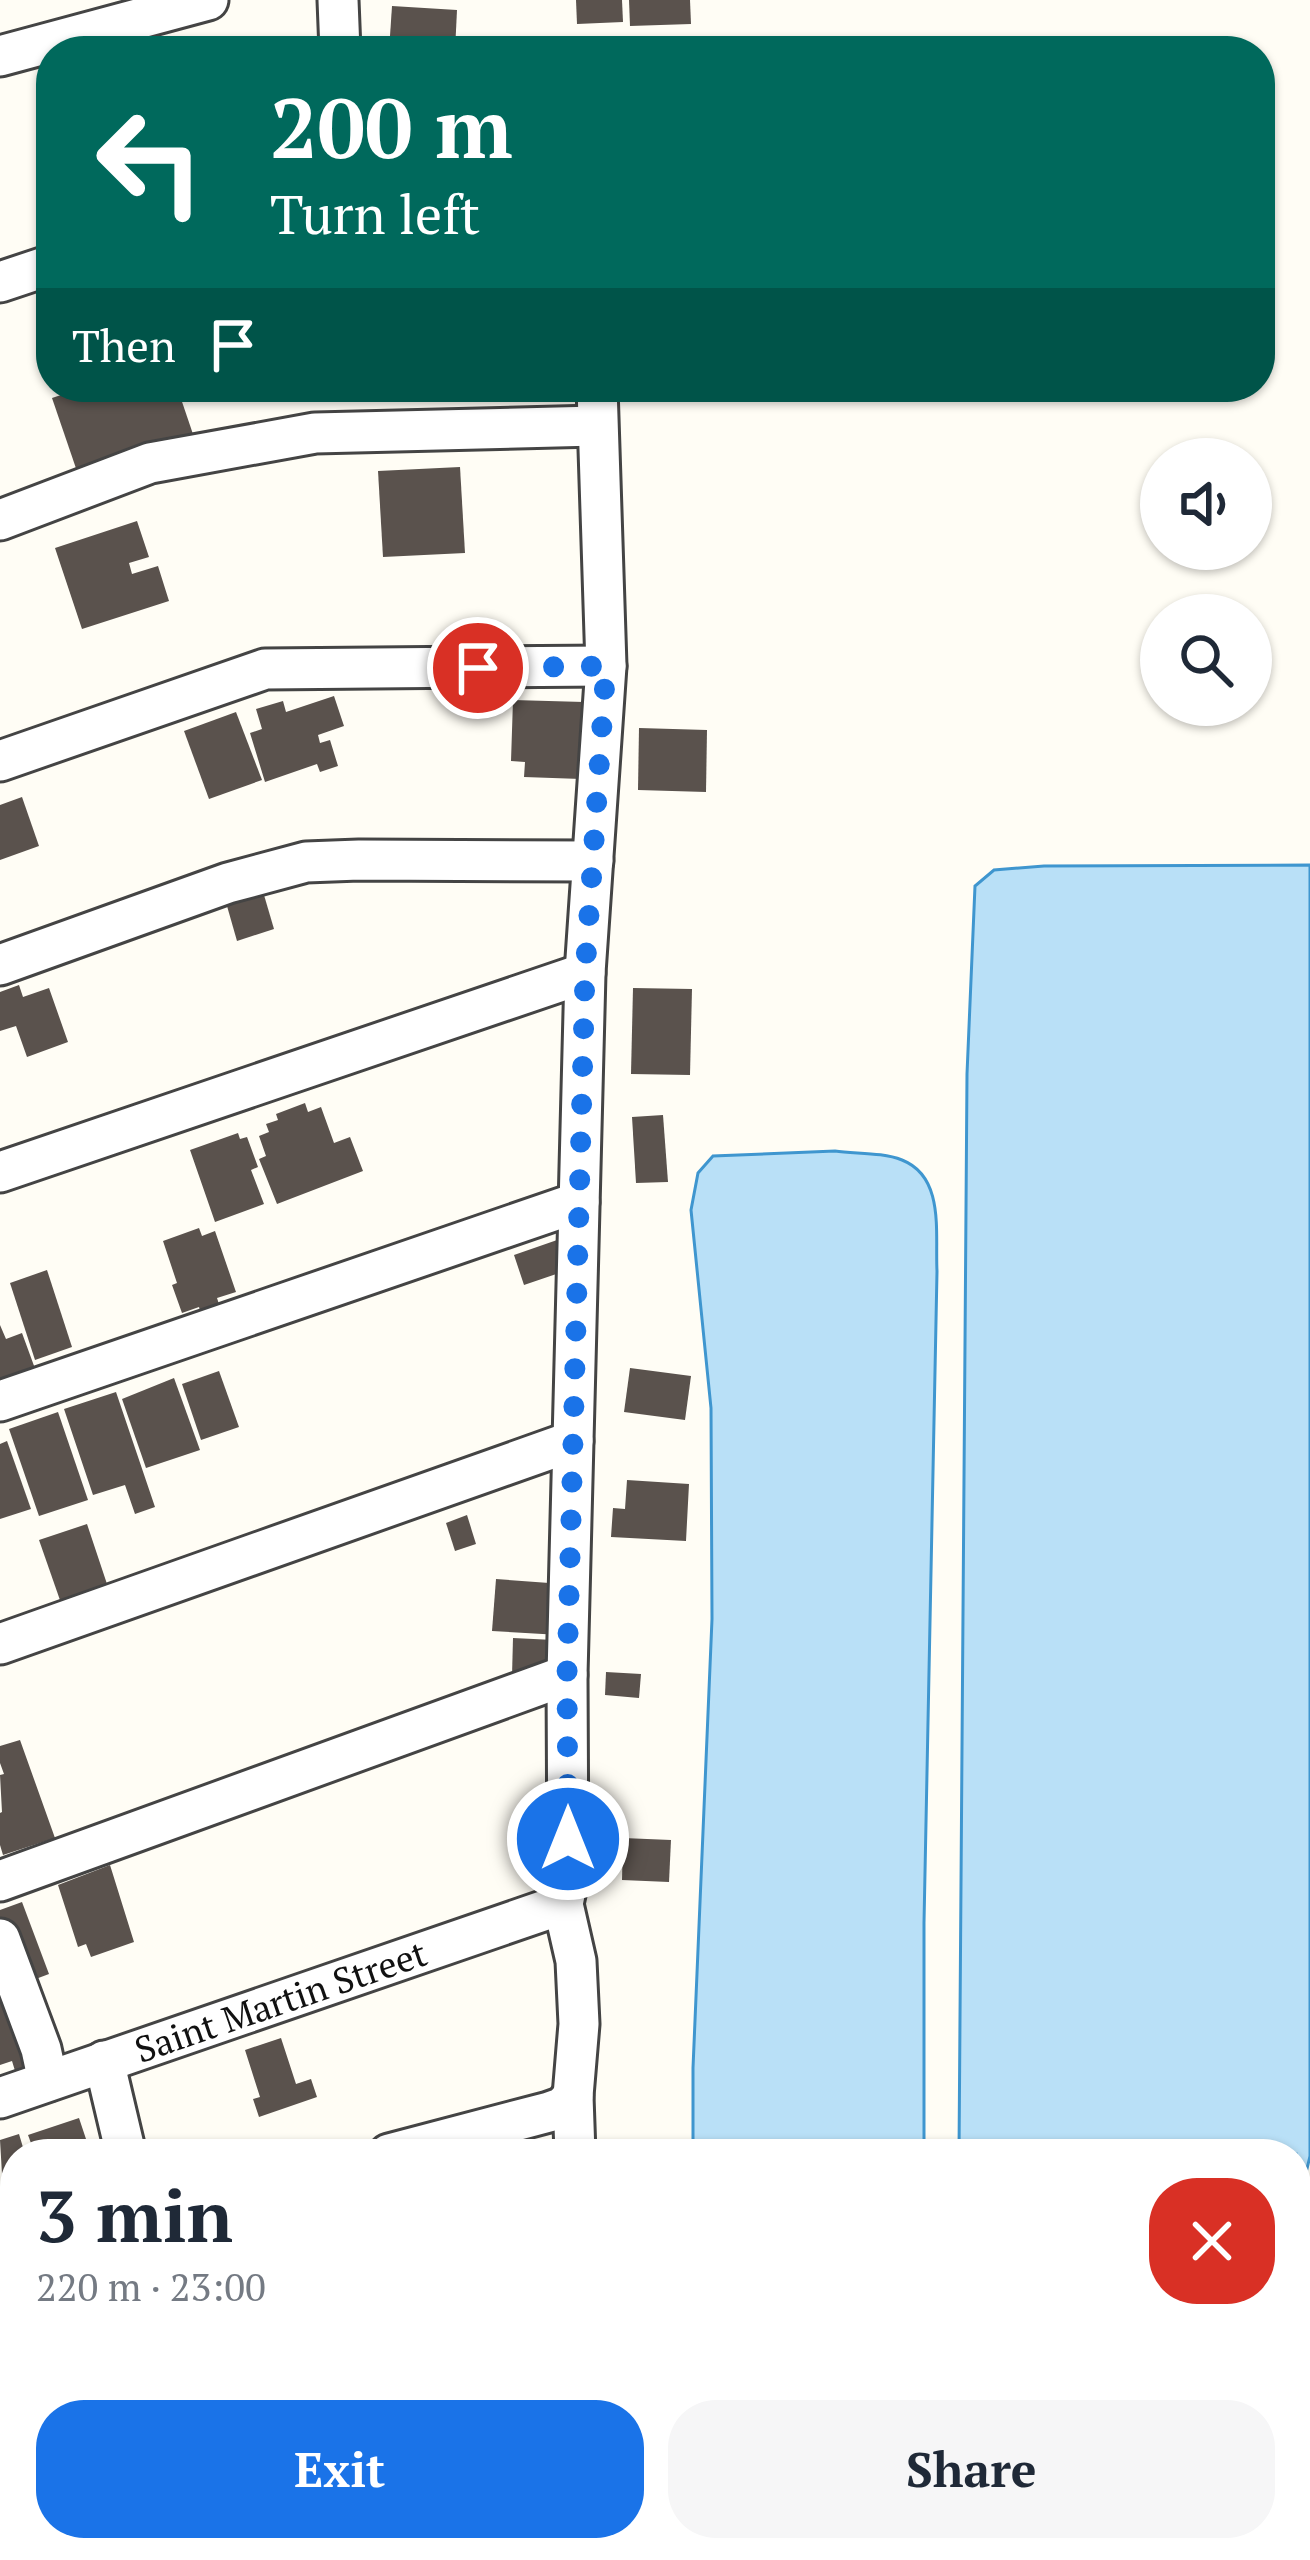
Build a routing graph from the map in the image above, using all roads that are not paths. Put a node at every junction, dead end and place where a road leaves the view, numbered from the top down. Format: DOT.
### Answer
graph roads {
  1 [pos="208,0"];
  2 [pos="338,0"];
  3 [pos="74,36"];
  4 [pos="339,36"];
  5 [pos="36,46"];
  6 [pos="0,56"];
  7 [pos="36,270"];
  8 [pos="0,281"];
  9 [pos="597,406"];
  10 [pos="0,520"];
  11 [pos="606,666"];
  12 [pos="0,761"];
  13 [pos="592,861"];
  14 [pos="0,965"];
  15 [pos="585,973"];
  16 [pos="0,1172"];
  17 [pos="579,1202"];
  18 [pos="0,1401"];
  19 [pos="573,1441"];
  20 [pos="0,1644"];
  21 [pos="567,1675"];
  22 [pos="0,1881"];
  23 [pos="563,1904"];
  24 [pos="0,1939"];
  25 [pos="104,2061"];
  26 [pos="48,2081"];
  27 [pos="573,2096"];
  28 [pos="0,2098"];
  29 [pos="122,2139"];
  30 [pos="446,2139"];
  31 [pos="574,2139"];
  1 -- 3 [label="street"];
  2 -- 4 [label="street"];
  5 -- 6 [label="street"];
  7 -- 8 [label="street"];
  9 -- 10 [label="street"];
  9 -- 11 [label="street"];
  11 -- 12 [label="street"];
  11 -- 13 [label="street"];
  13 -- 14 [label="street"];
  13 -- 15 [label="street"];
  15 -- 16 [label="street"];
  15 -- 17 [label="street"];
  17 -- 18 [label="street"];
  17 -- 19 [label="street"];
  19 -- 20 [label="street"];
  19 -- 21 [label="street"];
  21 -- 22 [label="street"];
  21 -- 23 [label="street"];
  23 -- 25 [label="street, Saint Martin Street"];
  23 -- 27 [label="street"];
  24 -- 26 [label="street"];
  25 -- 26 [label="street, Saint Martin Street"];
  25 -- 29 [label="street"];
  26 -- 28 [label="street, Saint Martin Street"];
  27 -- 30 [label="street"];
  27 -- 31 [label="street"];
}
